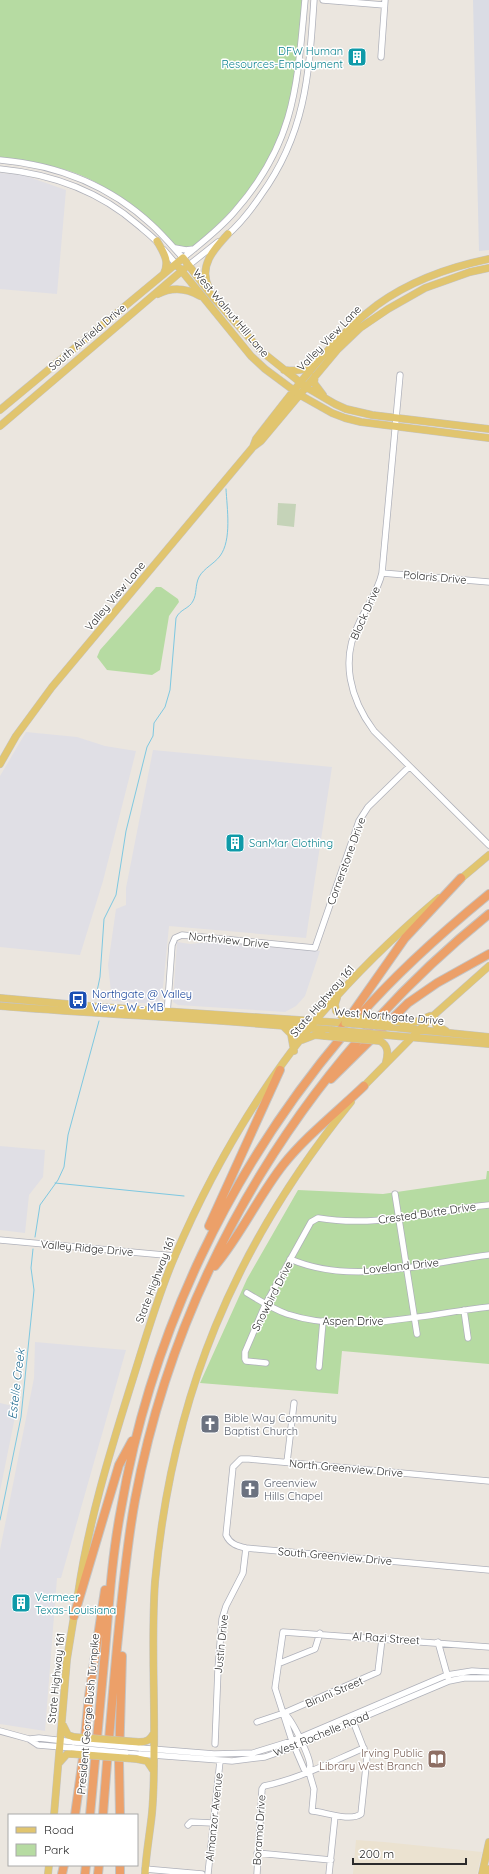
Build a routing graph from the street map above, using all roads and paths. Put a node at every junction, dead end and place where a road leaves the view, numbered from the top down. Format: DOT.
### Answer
graph roads {
  1 [pos="305,0"];
  2 [pos="314,0"];
  3 [pos="323,0"];
  4 [pos="384,3"];
  5 [pos="381,56"];
  6 [pos="0,160"];
  7 [pos="0,169"];
  8 [pos="60,171"];
  9 [pos="57,179"];
  10 [pos="244,201"];
  11 [pos="253,207"];
  12 [pos="228,234"];
  13 [pos="157,241"];
  14 [pos="172,246"];
  15 [pos="194,249"];
  16 [pos="183,258"];
  17 [pos="489,259"];
  18 [pos="176,264"];
  19 [pos="189,265"];
  20 [pos="489,268"];
  21 [pos="181,271"];
  22 [pos="164,273"];
  23 [pos="202,297"];
  24 [pos="213,297"];
  25 [pos="151,298"];
  26 [pos="327,353"];
  27 [pos="283,370"];
  28 [pos="400,375"];
  29 [pos="315,376"];
  30 [pos="303,385"];
  31 [pos="297,392"];
  32 [pos="312,402"];
  33 [pos="331,402"];
  34 [pos="291,405"];
  35 [pos="0,410"];
  36 [pos="396,418"];
  37 [pos="0,426"];
  38 [pos="395,426"];
  39 [pos="489,429"];
  40 [pos="489,438"];
  41 [pos="253,447"];
  42 [pos="382,573"];
  43 [pos="489,582"];
  44 [pos="0,764"];
  45 [pos="409,767"];
  46 [pos="489,845"];
  47 [pos="489,855"];
  48 [pos="461,878"];
  49 [pos="489,894"];
  50 [pos="489,914"];
  51 [pos="316,948"];
  52 [pos="489,954"];
  53 [pos="489,966"];
  54 [pos="338,996"];
  55 [pos="0,998"];
  56 [pos="0,1006"];
  57 [pos="49,1006"];
  58 [pos="167,1014"];
  59 [pos="434,1015"];
  60 [pos="340,1019"];
  61 [pos="317,1020"];
  62 [pos="282,1026"];
  63 [pos="310,1028"];
  64 [pos="419,1030"];
  65 [pos="451,1032"];
  66 [pos="411,1037"];
  67 [pos="489,1037"];
  68 [pos="302,1040"];
  69 [pos="489,1044"];
  70 [pos="294,1051"];
  71 [pos="386,1062"];
  72 [pos="317,1067"];
  73 [pos="280,1070"];
  74 [pos="364,1086"];
  75 [pos="311,1099"];
  76 [pos="396,1194"];
  77 [pos="489,1205"];
  78 [pos="318,1218"];
  79 [pos="399,1219"];
  80 [pos="0,1240"];
  81 [pos="489,1255"];
  82 [pos="175,1256"];
  83 [pos="290,1259"];
  84 [pos="407,1267"];
  85 [pos="207,1276"];
  86 [pos="190,1279"];
  87 [pos="247,1293"];
  88 [pos="266,1305"];
  89 [pos="489,1307"];
  90 [pos="464,1310"];
  91 [pos="414,1318"];
  92 [pos="323,1321"];
  93 [pos="417,1334"];
  94 [pos="468,1338"];
  95 [pos="266,1363"];
  96 [pos="319,1367"];
  97 [pos="294,1403"];
  98 [pos="138,1430"];
  99 [pos="288,1462"];
  100 [pos="489,1481"];
  101 [pos="230,1494"];
  102 [pos="115,1542"];
  103 [pos="246,1548"];
  104 [pos="489,1570"];
  105 [pos="121,1610"];
  106 [pos="74,1616"];
  107 [pos="320,1633"];
  108 [pos="382,1639"];
  109 [pos="438,1642"];
  110 [pos="489,1647"];
  111 [pos="280,1663"];
  112 [pos="489,1672"];
  113 [pos="448,1678"];
  114 [pos="489,1678"];
  115 [pos="284,1713"];
  116 [pos="353,1721"];
  117 [pos="257,1722"];
  118 [pos="63,1725"];
  119 [pos="0,1731"];
  120 [pos="154,1732"];
  121 [pos="300,1740"];
  122 [pos="293,1743"];
  123 [pos="61,1744"];
  124 [pos="215,1744"];
  125 [pos="74,1745"];
  126 [pos="364,1748"];
  127 [pos="138,1751"];
  128 [pos="154,1752"];
  129 [pos="220,1761"];
  130 [pos="59,1763"];
  131 [pos="154,1770"];
  132 [pos="309,1772"];
  133 [pos="54,1814"];
  134 [pos="75,1814"];
  135 [pos="90,1814"];
  136 [pos="103,1814"];
  137 [pos="120,1814"];
  138 [pos="335,1816"];
  139 [pos="213,1823"];
  140 [pos="188,1826"];
  141 [pos="489,1842"];
  142 [pos="257,1853"];
  143 [pos="331,1860"];
  144 [pos="489,1869"];
  145 [pos="145,1872"];
  146 [pos="202,1874"];
  147 [pos="208,1874"];
  148 [pos="257,1874"];
  149 [pos="329,1874"];
  150 [pos="482,1874"];
  151 [pos="488,1874"];
  1 -- 10 [label="street"];
  2 -- 11 [label="street"];
  3 -- 4 [label="street"];
  4 -- 5 [label="street"];
  6 -- 8 [label="street, West Walnut Hill Lane"];
  7 -- 9 [label="street, West Walnut Hill Lane"];
  8 -- 9 [label="street"];
  8 -- 14 [label="street, West Walnut Hill Lane"];
  9 -- 13 [label="street, West Walnut Hill Lane"];
  10 -- 11 [label="street"];
  10 -- 15 [label="street"];
  11 -- 12 [label="street"];
  12 -- 19 [label="street"];
  12 -- 24 [label="main road"];
  13 -- 18 [label="street, West Walnut Hill Lane"];
  13 -- 22 [label="main road"];
  14 -- 15 [label="street"];
  14 -- 16 [label="street, West Walnut Hill Lane"];
  15 -- 16 [label="street"];
  16 -- 18 [label="main road, South Airfield Drive"];
  16 -- 19 [label="main road, West Walnut Hill Lane"];
  17 -- 26 [label="main road, Valley View Lane"];
  18 -- 21 [label="main road, West Walnut Hill Lane"];
  18 -- 22 [label="main road, South Airfield Drive"];
  19 -- 21 [label="main road, South Airfield Drive"];
  19 -- 24 [label="main road, West Walnut Hill Lane"];
  20 -- 29 [label="main road, Valley View Lane"];
  21 -- 23 [label="main road, West Walnut Hill Lane"];
  21 -- 25 [label="main road, South Airfield Drive"];
  22 -- 35 [label="main road, South Airfield Drive"];
  23 -- 25 [label="main road"];
  23 -- 31 [label="main road, West Walnut Hill Lane"];
  24 -- 27 [label="main road, West Walnut Hill Lane"];
  25 -- 37 [label="main road, South Airfield Drive"];
  26 -- 27 [label="main road"];
  26 -- 30 [label="main road, Valley View Lane"];
  27 -- 30 [label="main road, West Walnut Hill Lane"];
  28 -- 36 [label="street, Block Drive"];
  29 -- 30 [label="main road, Valley View Lane"];
  29 -- 33 [label="main road"];
  30 -- 31 [label="main road, Valley View Lane"];
  30 -- 33 [label="main road, West Walnut Hill Lane"];
  31 -- 32 [label="main road, West Walnut Hill Lane"];
  31 -- 34 [label="main road, Valley View Lane"];
  31 -- 41 [label="main road, Valley View Lane"];
  32 -- 34 [label="main road"];
  32 -- 38 [label="main road, West Walnut Hill Lane"];
  33 -- 36 [label="main road, West Walnut Hill Lane"];
  34 -- 41 [label="main road, Valley View Lane"];
  36 -- 38 [label="street, Block Drive"];
  36 -- 39 [label="main road, West Walnut Hill Lane"];
  38 -- 40 [label="main road, West Walnut Hill Lane"];
  38 -- 42 [label="street, Block Drive"];
  41 -- 44 [label="main road, Valley View Lane"];
  42 -- 43 [label="street, Polaris Drive"];
  42 -- 45 [label="street, Block Drive"];
  45 -- 46 [label="street, Block Drive"];
  45 -- 51 [label="street, Cornerstone Drive"];
  47 -- 48 [label="main road, State Highway 161"];
  48 -- 54 [label="main road, State Highway 161"];
  48 -- 72 [label="highway"];
  49 -- 72 [label="highway, President George Bush Turnpike"];
  50 -- 75 [label="highway, President George Bush Turnpike"];
  51 -- 58 [label="street, Northview Drive"];
  52 -- 75 [label="highway"];
  53 -- 59 [label="main road"];
  54 -- 60 [label="main road"];
  54 -- 61 [label="main road, State Highway 161"];
  55 -- 57 [label="main road, West Northgate Drive"];
  56 -- 57 [label="main road, West Northgate Drive"];
  57 -- 58 [label="main road, West Northgate Drive"];
  58 -- 61 [label="main road, West Northgate Drive"];
  58 -- 62 [label="main road, West Northgate Drive"];
  59 -- 60 [label="main road, bridge"];
  59 -- 64 [label="main road"];
  59 -- 65 [label="main road"];
  60 -- 61 [label="main road, West Northgate Drive"];
  60 -- 64 [label="main road, West Northgate Drive, bridge"];
  61 -- 63 [label="main road, State Highway 161"];
  62 -- 63 [label="main road, West Northgate Drive"];
  62 -- 70 [label="main road"];
  63 -- 66 [label="main road, West Northgate Drive, bridge"];
  63 -- 68 [label="main road, State Highway 161"];
  64 -- 65 [label="main road, West Northgate Drive"];
  64 -- 66 [label="main road"];
  65 -- 67 [label="main road, West Northgate Drive"];
  66 -- 69 [label="main road, West Northgate Drive"];
  66 -- 71 [label="main road"];
  68 -- 70 [label="main road, State Highway 161"];
  68 -- 71 [label="main road, bridge"];
  70 -- 73 [label="main road, State Highway 161"];
  71 -- 74 [label="main road"];
  72 -- 86 [label="highway, President George Bush Turnpike"];
  73 -- 82 [label="main road, State Highway 161"];
  73 -- 86 [label="highway"];
  74 -- 85 [label="highway"];
  74 -- 120 [label="main road"];
  75 -- 85 [label="highway, President George Bush Turnpike"];
  76 -- 79 [label="street"];
  77 -- 79 [label="street, Crested Butte Drive"];
  78 -- 79 [label="street, Crested Butte Drive"];
  78 -- 83 [label="street, Snowbird Drive"];
  79 -- 84 [label="street"];
  80 -- 82 [label="street, Valley Ridge Drive"];
  81 -- 84 [label="street, Loveland Drive"];
  82 -- 106 [label="main road, State Highway 161"];
  83 -- 84 [label="street, Loveland Drive"];
  83 -- 88 [label="street, Snowbird Drive"];
  84 -- 91 [label="street"];
  85 -- 105 [label="highway, President George Bush Turnpike"];
  86 -- 98 [label="highway, President George Bush Turnpike"];
  87 -- 88 [label="street, Aspen Drive"];
  88 -- 92 [label="street, Aspen Drive"];
  88 -- 95 [label="street, Snowbird Drive"];
  89 -- 90 [label="street, Aspen Drive"];
  90 -- 91 [label="street, Aspen Drive"];
  90 -- 94 [label="street"];
  91 -- 92 [label="street, Aspen Drive"];
  91 -- 93 [label="street"];
  92 -- 96 [label="street"];
  97 -- 99 [label="street"];
  98 -- 102 [label="highway, President George Bush Turnpike"];
  98 -- 106 [label="highway"];
  99 -- 100 [label="street, North Greenview Drive"];
  99 -- 101 [label="street, North Greenview Drive"];
  101 -- 103 [label="street, South Greenview Drive"];
  102 -- 134 [label="highway"];
  102 -- 135 [label="highway, President George Bush Turnpike"];
  103 -- 104 [label="street, South Greenview Drive"];
  103 -- 124 [label="street, Justin Drive"];
  105 -- 136 [label="highway, President George Bush Turnpike"];
  105 -- 137 [label="highway"];
  106 -- 118 [label="main road, State Highway 161"];
  107 -- 108 [label="street, Al Razi Street"];
  107 -- 111 [label="street"];
  107 -- 111 [label="street, Al Razi Street"];
  108 -- 109 [label="street, Al Razi Street"];
  108 -- 115 [label="street, Biruni Street"];
  109 -- 110 [label="street, Al Razi Street"];
  109 -- 113 [label="street"];
  111 -- 115 [label="street"];
  112 -- 113 [label="street, West Rochelle Road"];
  113 -- 114 [label="street, West Rochelle Road"];
  113 -- 116 [label="street, West Rochelle Road"];
  113 -- 121 [label="street, West Rochelle Road"];
  115 -- 117 [label="street, Biruni Street"];
  115 -- 121 [label="street"];
  115 -- 122 [label="street"];
  116 -- 121 [label="street, West Rochelle Road"];
  116 -- 126 [label="street"];
  118 -- 123 [label="main road, State Highway 161"];
  118 -- 125 [label="main road"];
  119 -- 123 [label="street"];
  120 -- 127 [label="main road"];
  120 -- 128 [label="main road"];
  121 -- 122 [label="street, West Rochelle Road"];
  121 -- 132 [label="street"];
  122 -- 128 [label="street, West Rochelle Road"];
  122 -- 129 [label="street, West Rochelle Road"];
  122 -- 132 [label="street"];
  123 -- 125 [label="street"];
  123 -- 130 [label="main road, State Highway 161"];
  125 -- 127 [label="main road, bridge"];
  125 -- 127 [label="main road, bridge"];
  125 -- 130 [label="main road"];
  126 -- 132 [label="street"];
  126 -- 138 [label="street"];
  127 -- 128 [label="street, West Rochelle Road"];
  127 -- 131 [label="main road"];
  128 -- 129 [label="street, West Rochelle Road"];
  128 -- 131 [label="main road"];
  129 -- 139 [label="street, Almanzor Avenue"];
  130 -- 133 [label="main road, State Highway 161"];
  131 -- 145 [label="main road"];
  132 -- 138 [label="street"];
  132 -- 142 [label="street, Borama Drive"];
  138 -- 143 [label="street"];
  139 -- 140 [label="street"];
  139 -- 147 [label="street, Almanzor Avenue"];
  141 -- 150 [label="main road"];
  142 -- 143 [label="street"];
  142 -- 148 [label="street, Borama Drive"];
  143 -- 149 [label="street"];
  144 -- 151 [label="main road"];
  145 -- 146 [label="street"];
}
